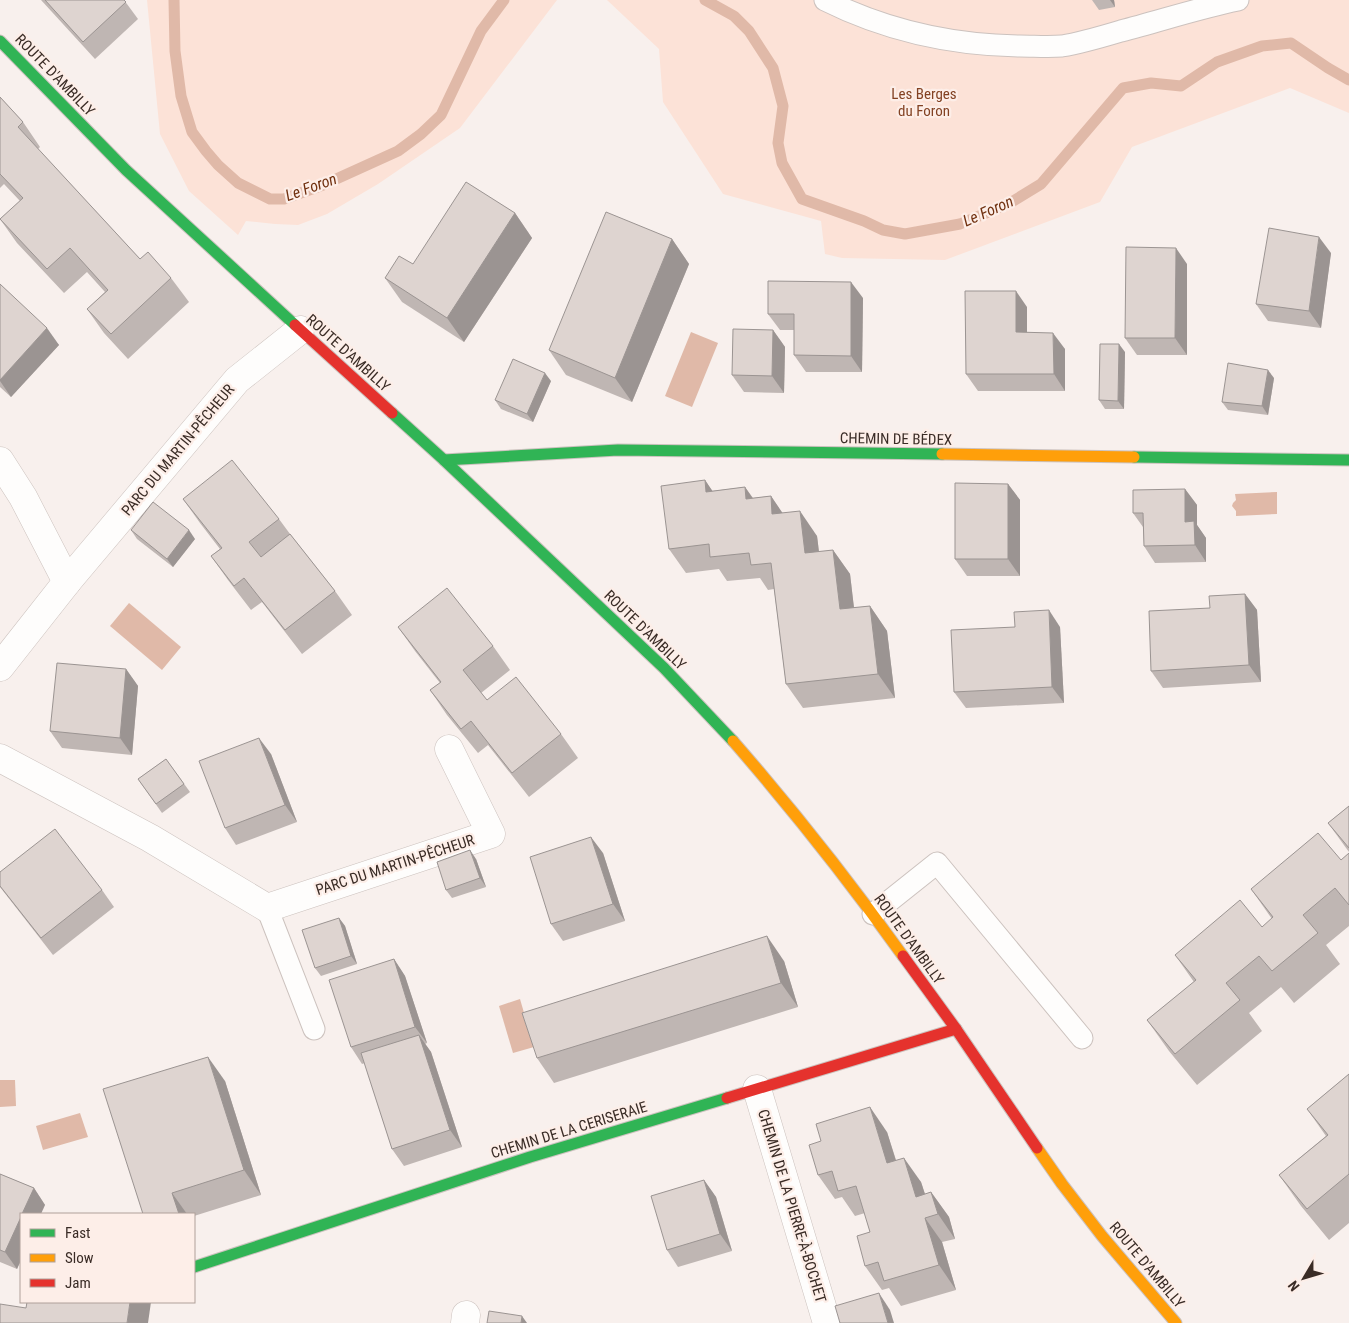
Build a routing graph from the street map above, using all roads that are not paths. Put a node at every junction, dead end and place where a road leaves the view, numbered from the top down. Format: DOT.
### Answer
graph roads {
  1 [pos="825,0"];
  2 [pos="1238,0"];
  3 [pos="0,41"];
  4 [pos="300,330"];
  5 [pos="444,460"];
  6 [pos="1349,460"];
  7 [pos="0,461"];
  8 [pos="67,582"];
  9 [pos="0,667"];
  10 [pos="449,750"];
  11 [pos="0,758"];
  12 [pos="267,908"];
  13 [pos="873,914"];
  14 [pos="956,1029"];
  15 [pos="314,1030"];
  16 [pos="1082,1038"];
  17 [pos="758,1089"];
  18 [pos="195,1266"];
  19 [pos="827,1323"];
  20 [pos="1176,1323"];
  1 -- 2 [label="lane"];
  3 -- 4 [label="street, ROUTE D'AMBILLY"];
  4 -- 5 [label="street, ROUTE D'AMBILLY"];
  4 -- 8 [label="street, PARC DU MARTIN-PÊCHEUR"];
  5 -- 6 [label="street, CHEMIN DE BÉDEX"];
  5 -- 13 [label="street, ROUTE D'AMBILLY"];
  7 -- 8 [label="street"];
  8 -- 9 [label="street, PARC DU MARTIN-PÊCHEUR"];
  10 -- 12 [label="street, PARC DU MARTIN-PÊCHEUR"];
  11 -- 12 [label="street"];
  12 -- 15 [label="lane"];
  13 -- 14 [label="street, ROUTE D'AMBILLY"];
  13 -- 16 [label="lane"];
  14 -- 17 [label="street, CHEMIN DE LA CERISERAIE"];
  14 -- 20 [label="street, ROUTE D'AMBILLY"];
  17 -- 18 [label="street, CHEMIN DE LA CERISERAIE"];
  17 -- 19 [label="street, CHEMIN DE LA PIERRE-À-BOCHET"];
}
